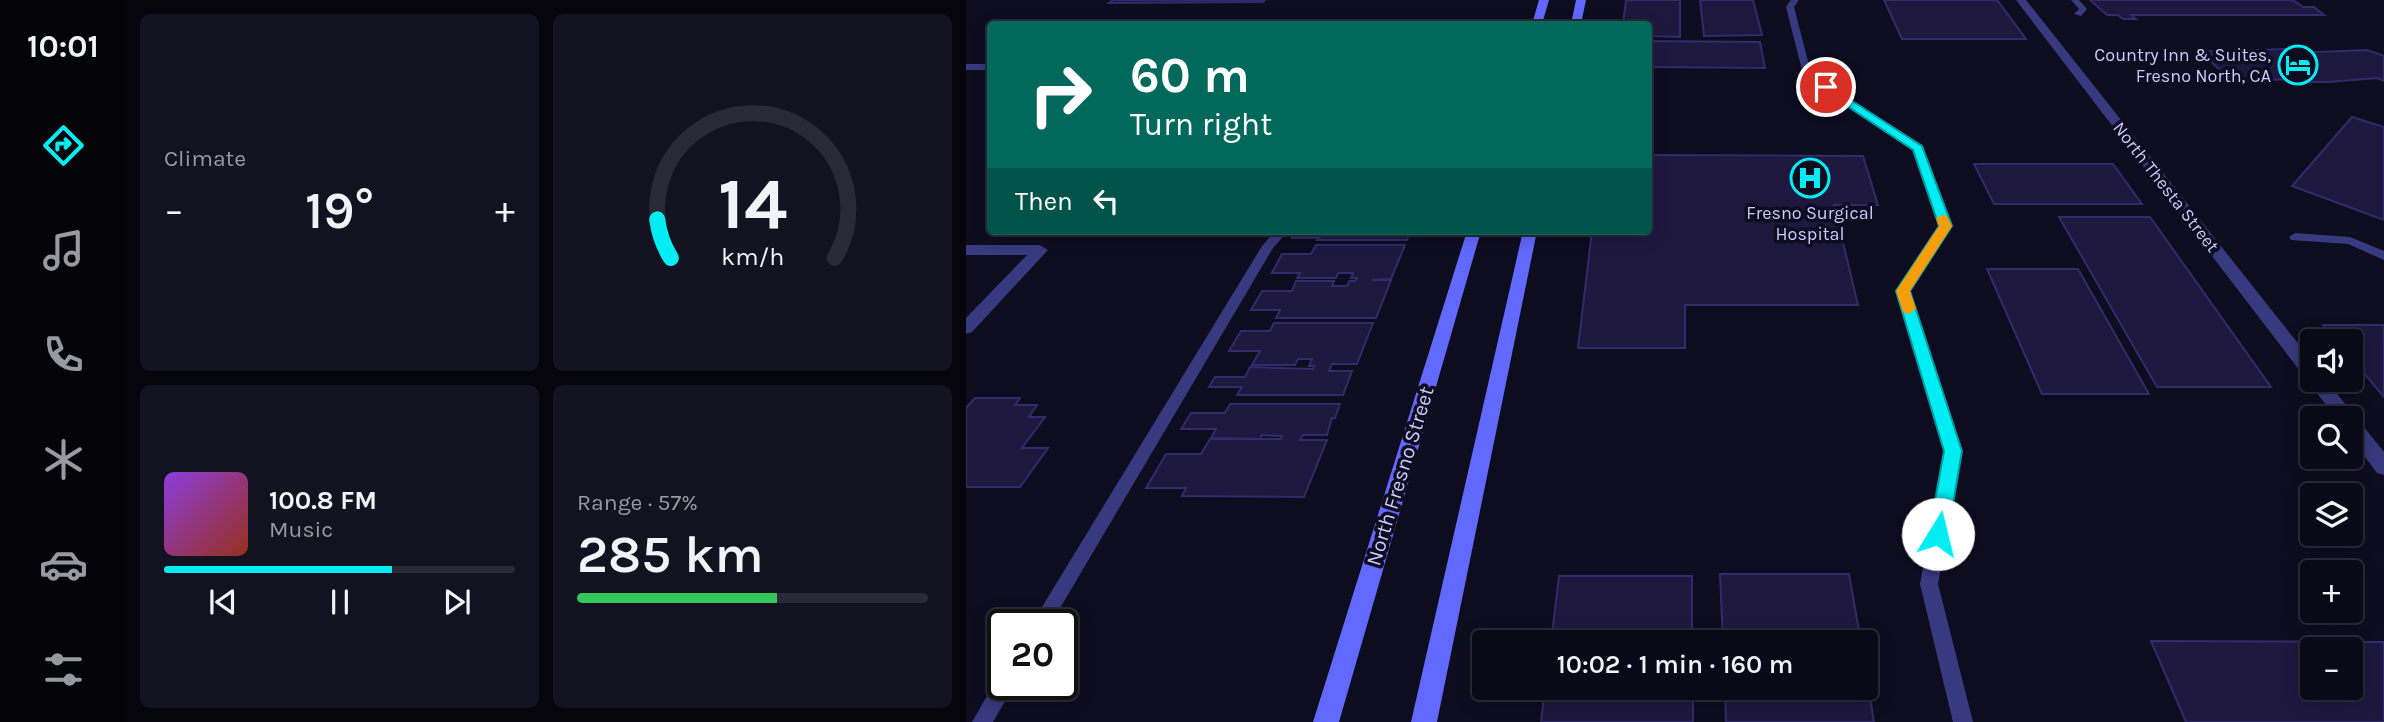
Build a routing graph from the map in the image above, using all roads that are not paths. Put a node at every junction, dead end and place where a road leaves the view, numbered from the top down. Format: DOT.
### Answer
graph roads {
  1 [pos="1544,0"];
  2 [pos="1581,0"];
  3 [pos="1795,0"];
  4 [pos="2021,0"];
  5 [pos="2075,0"];
  6 [pos="2078,14"];
  7 [pos="1538,21"];
  8 [pos="1577,21"];
  9 [pos="966,67"];
  10 [pos="987,67"];
  11 [pos="1278,235"];
  12 [pos="1473,235"];
  13 [pos="1529,235"];
  14 [pos="2295,237"];
  15 [pos="966,250"];
  16 [pos="2384,256"];
  17 [pos="966,328"];
  18 [pos="2300,359"];
  19 [pos="2325,392"];
  20 [pos="2337,406"];
  21 [pos="2363,440"];
  22 [pos="2384,467"];
  23 [pos="1050,609"];
  24 [pos="995,700"];
  25 [pos="982,722"];
  26 [pos="1326,722"];
  27 [pos="1424,722"];
  28 [pos="1963,722"];
  1 -- 7 [label="main road"];
  2 -- 8 [label="main road"];
  3 -- 28 [label="lane"];
  4 -- 18 [label="street, North Thesta Street"];
  5 -- 6 [label="lane"];
  9 -- 10 [label="street"];
  11 -- 23 [label="lane"];
  12 -- 26 [label="main road, North Fresno Street"];
  13 -- 27 [label="main road"];
  14 -- 16 [label="lane"];
  15 -- 17 [label="street"];
  19 -- 20 [label="street"];
  21 -- 22 [label="street"];
  24 -- 25 [label="lane"];
}
